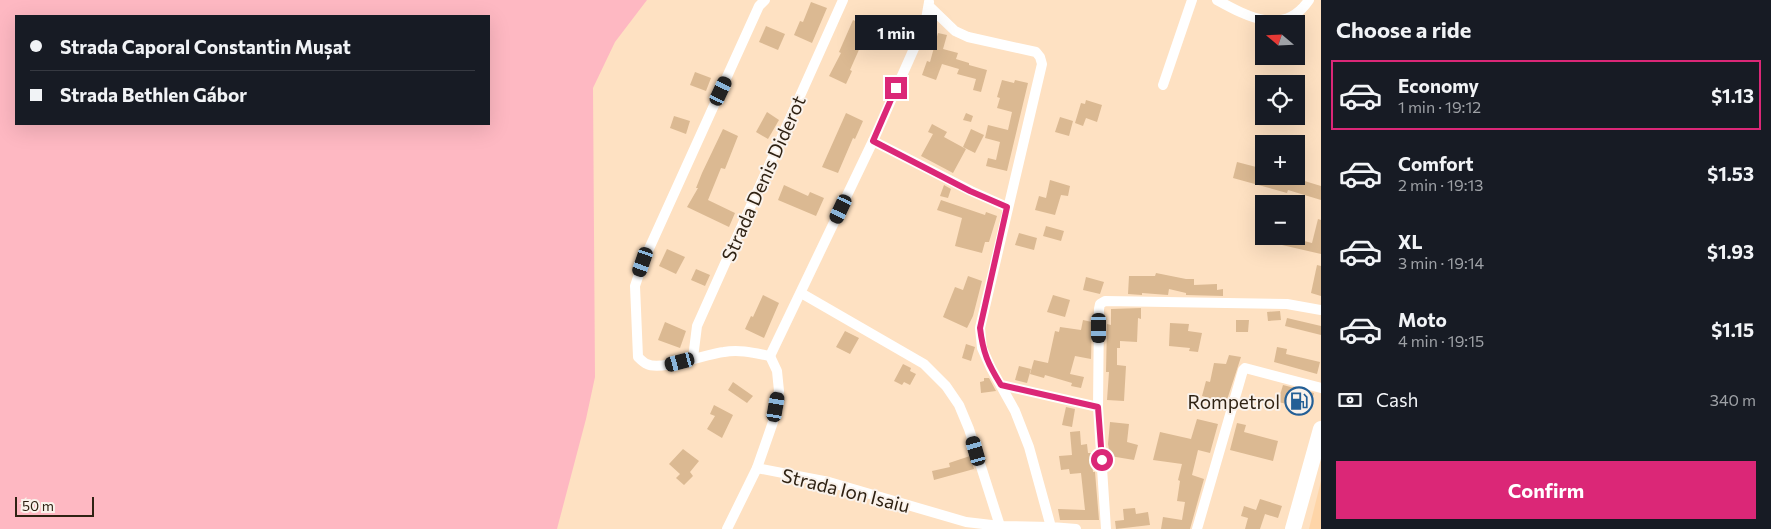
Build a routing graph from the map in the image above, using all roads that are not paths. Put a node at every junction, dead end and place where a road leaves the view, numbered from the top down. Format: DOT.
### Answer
graph roads {
  1 [pos="765,0"];
  2 [pos="842,0"];
  3 [pos="1192,0"];
  4 [pos="1217,0"];
  5 [pos="1309,0"];
  6 [pos="929,3"];
  7 [pos="1163,85"];
  8 [pos="873,141"];
  9 [pos="1007,207"];
  10 [pos="801,293"];
  11 [pos="1321,310"];
  12 [pos="770,356"];
  13 [pos="693,358"];
  14 [pos="1001,385"];
  15 [pos="1321,388"];
  16 [pos="1098,407"];
  17 [pos="1321,430"];
  18 [pos="758,468"];
  19 [pos="1000,526"];
  20 [pos="1051,527"];
  21 [pos="1036,528"];
  22 [pos="727,529"];
  23 [pos="1076,529"];
  24 [pos="1106,529"];
  25 [pos="1197,529"];
  26 [pos="1293,529"];
  1 -- 13 [label="street"];
  2 -- 13 [label="street, Strada Denis Diderot"];
  3 -- 7 [label="street"];
  4 -- 5 [label="street"];
  6 -- 8 [label="street"];
  6 -- 9 [label="street"];
  8 -- 9 [label="street"];
  8 -- 10 [label="street"];
  9 -- 14 [label="street"];
  10 -- 12 [label="street"];
  10 -- 19 [label="street"];
  11 -- 16 [label="street"];
  12 -- 13 [label="street"];
  12 -- 18 [label="street"];
  14 -- 16 [label="street"];
  14 -- 20 [label="street"];
  15 -- 25 [label="street"];
  16 -- 24 [label="street"];
  17 -- 26 [label="main road"];
  18 -- 19 [label="street, Strada Ion Isaiu"];
  18 -- 22 [label="street, Strada Ion Isaiu"];
  19 -- 21 [label="street, Strada Ion Isaiu"];
  20 -- 21 [label="street, Strada Ion Isaiu"];
  20 -- 23 [label="street, Strada Ion Isaiu"];
}
